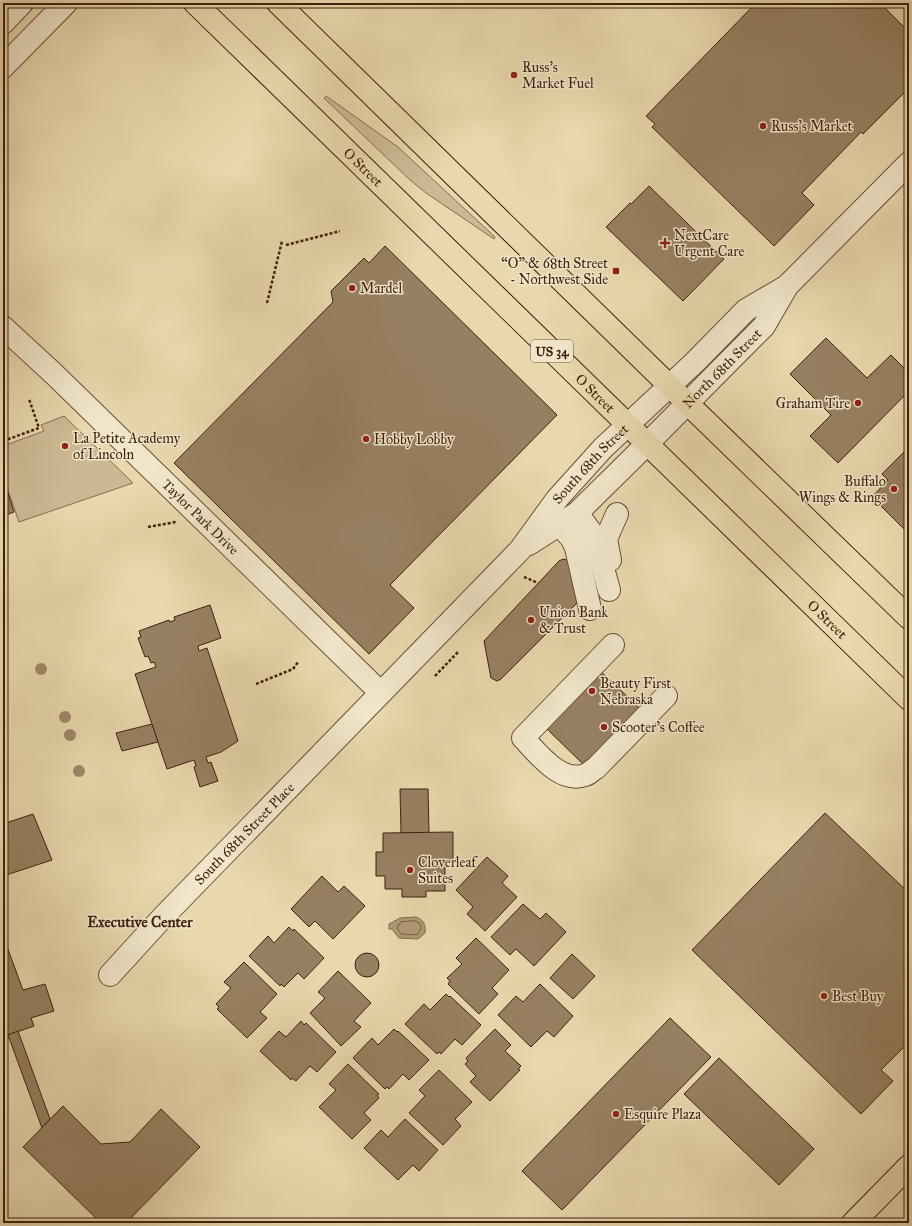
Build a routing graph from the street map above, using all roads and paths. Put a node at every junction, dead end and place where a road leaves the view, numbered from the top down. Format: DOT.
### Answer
graph roads {
  1 [pos="22,3"];
  2 [pos="66,3"];
  3 [pos="195,3"];
  4 [pos="278,3"];
  5 [pos="3,22"];
  6 [pos="3,67"];
  7 [pos="909,163"];
  8 [pos="340,231"];
  9 [pos="282,241"];
  10 [pos="286,246"];
  11 [pos="787,286"];
  12 [pos="267,303"];
  13 [pos="3,327"];
  14 [pos="668,385"];
  15 [pos="29,399"];
  16 [pos="687,403"];
  17 [pos="627,424"];
  18 [pos="3,441"];
  19 [pos="647,444"];
  20 [pos="617,514"];
  21 [pos="569,519"];
  22 [pos="178,522"];
  23 [pos="148,527"];
  24 [pos="520,550"];
  25 [pos="909,618"];
  26 [pos="613,645"];
  27 [pos="458,652"];
  28 [pos="298,662"];
  29 [pos="435,676"];
  30 [pos="256,684"];
  31 [pos="380,692"];
  32 [pos="666,696"];
  33 [pos="909,699"];
  34 [pos="110,975"];
  35 [pos="909,1166"];
  36 [pos="853,1223"];
  1 -- 5 [label="street"];
  2 -- 6 [label="street"];
  3 -- 17 [label="main road, O Street / US 34"];
  4 -- 14 [label="main road"];
  7 -- 11 [label="street, North 68th Street"];
  8 -- 10 [label="path"];
  9 -- 12 [label="path"];
  11 -- 14 [label="street, North 68th Street"];
  11 -- 16 [label="street, North 68th Street"];
  13 -- 31 [label="street, Taylor Park Drive"];
  14 -- 16 [label="main road"];
  14 -- 17 [label="street, South 68th Street"];
  15 -- 18 [label="path"];
  16 -- 19 [label="street, North 68th Street"];
  16 -- 25 [label="main road"];
  17 -- 19 [label="main road, O Street / US 34"];
  17 -- 24 [label="street, South 68th Street"];
  19 -- 21 [label="street, South 68th Street"];
  19 -- 33 [label="main road, O Street / US 34"];
  20 -- 21 [label="street"];
  21 -- 24 [label="street, South 68th Street"];
  22 -- 23 [label="path"];
  24 -- 31 [label="street, South 68th Street"];
  26 -- 32 [label="street"];
  27 -- 29 [label="path"];
  28 -- 30 [label="path"];
  31 -- 34 [label="street, South 68th Street Place"];
  35 -- 36 [label="main road"];
}
